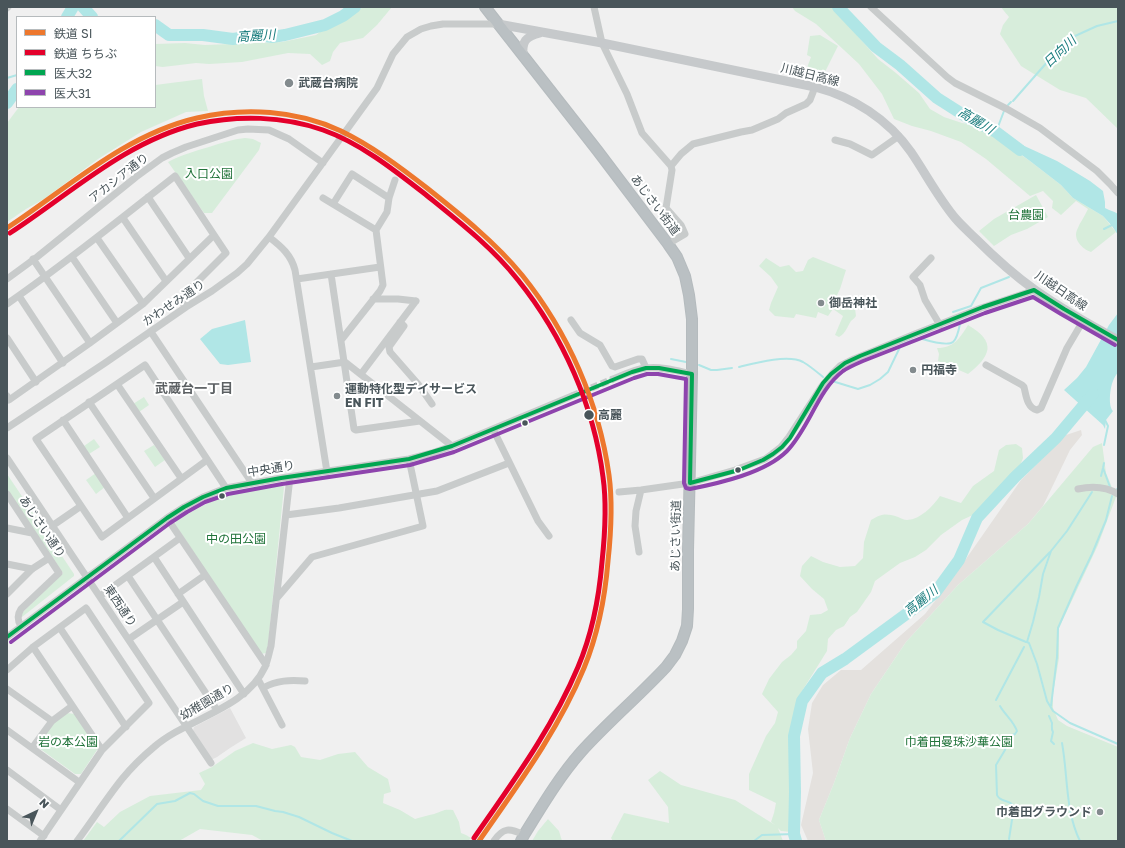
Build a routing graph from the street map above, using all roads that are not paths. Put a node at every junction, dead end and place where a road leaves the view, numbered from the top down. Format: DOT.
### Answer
graph roads {
  1 [pos="485,7"];
  2 [pos="594,7"];
  3 [pos="871,7"];
  4 [pos="498,24"];
  5 [pos="543,32"];
  6 [pos="602,43"];
  7 [pos="523,56"];
  8 [pos="815,87"];
  9 [pos="899,136"];
  10 [pos="835,140"];
  11 [pos="323,163"];
  12 [pos="671,166"];
  13 [pos="396,180"];
  14 [pos="1118,193"];
  15 [pos="148,197"];
  16 [pos="323,198"];
  17 [pos="389,198"];
  18 [pos="333,204"];
  19 [pos="123,218"];
  20 [pos="376,230"];
  21 [pos="214,234"];
  22 [pos="269,237"];
  23 [pos="97,238"];
  24 [pos="668,244"];
  25 [pos="72,257"];
  26 [pos="189,258"];
  27 [pos="931,258"];
  28 [pos="33,259"];
  29 [pos="380,266"];
  30 [pos="331,274"];
  31 [pos="46,278"];
  32 [pos="7,279"];
  33 [pos="297,279"];
  34 [pos="166,281"];
  35 [pos="1034,290"];
  36 [pos="19,296"];
  37 [pos="373,299"];
  38 [pos="7,304"];
  39 [pos="143,304"];
  40 [pos="186,307"];
  41 [pos="571,320"];
  42 [pos="1083,321"];
  43 [pos="400,322"];
  44 [pos="117,323"];
  45 [pos="940,325"];
  46 [pos="151,332"];
  47 [pos="7,338"];
  48 [pos="342,339"];
  49 [pos="1118,340"];
  50 [pos="90,343"];
  51 [pos="63,362"];
  52 [pos="345,362"];
  53 [pos="986,365"];
  54 [pos="311,367"];
  55 [pos="646,368"];
  56 [pos="361,374"];
  57 [pos="692,374"];
  58 [pos="613,379"];
  59 [pos="36,382"];
  60 [pos="116,384"];
  61 [pos="7,396"];
  62 [pos="572,396"];
  63 [pos="89,402"];
  64 [pos="432,404"];
  65 [pos="64,420"];
  66 [pos="420,421"];
  67 [pos="7,428"];
  68 [pos="493,429"];
  69 [pos="452,446"];
  70 [pos="7,458"];
  71 [pos="409,459"];
  72 [pos="207,460"];
  73 [pos="509,462"];
  74 [pos="327,472"];
  75 [pos="290,477"];
  76 [pos="181,478"];
  77 [pos="252,483"];
  78 [pos="690,483"];
  79 [pos="226,488"];
  80 [pos="1078,489"];
  81 [pos="641,490"];
  82 [pos="619,492"];
  83 [pos="7,494"];
  84 [pos="1118,494"];
  85 [pos="417,495"];
  86 [pos="154,498"];
  87 [pos="81,506"];
  88 [pos="286,515"];
  89 [pos="128,518"];
  90 [pos="167,518"];
  91 [pos="52,526"];
  92 [pos="7,528"];
  93 [pos="32,533"];
  94 [pos="548,536"];
  95 [pos="180,538"];
  96 [pos="639,552"];
  97 [pos="154,557"];
  98 [pos="49,558"];
  99 [pos="7,564"];
  100 [pos="32,568"];
  101 [pos="205,575"];
  102 [pos="128,576"];
  103 [pos="87,578"];
  104 [pos="7,594"];
  105 [pos="178,594"];
  106 [pos="100,596"];
  107 [pos="277,598"];
  108 [pos="183,602"];
  109 [pos="157,620"];
  110 [pos="21,626"];
  111 [pos="60,628"];
  112 [pos="7,637"];
  113 [pos="129,639"];
  114 [pos="33,647"];
  115 [pos="266,665"];
  116 [pos="7,670"];
  117 [pos="258,679"];
  118 [pos="305,681"];
  119 [pos="263,688"];
  120 [pos="7,689"];
  121 [pos="244,694"];
  122 [pos="72,706"];
  123 [pos="217,710"];
  124 [pos="52,721"];
  125 [pos="282,725"];
  126 [pos="187,726"];
  127 [pos="126,727"];
  128 [pos="7,730"];
  129 [pos="32,748"];
  130 [pos="102,750"];
  131 [pos="211,763"];
  132 [pos="7,770"];
  133 [pos="80,782"];
  134 [pos="7,809"];
  135 [pos="61,810"];
  136 [pos="42,838"];
  137 [pos="522,838"];
  138 [pos="77,841"];
  139 [pos="494,841"];
  1 -- 4 [label="highway, あじさい街道"];
  2 -- 6 [label="street"];
  3 -- 14 [label="street"];
  4 -- 5 [label="main road, 川越日高線"];
  4 -- 7 [label="highway, あじさい街道"];
  4 -- 11 [label="street, かわせみ通り"];
  5 -- 6 [label="main road, 川越日高線"];
  5 -- 7 [label="main road"];
  6 -- 8 [label="main road, 川越日高線"];
  6 -- 12 [label="street"];
  7 -- 24 [label="highway, あじさい街道"];
  8 -- 9 [label="main road, 川越日高線"];
  8 -- 12 [label="street"];
  9 -- 10 [label="street"];
  9 -- 35 [label="main road, 川越日高線"];
  11 -- 22 [label="street, かわせみ通り"];
  11 -- 28 [label="street, アカシア通り"];
  12 -- 24 [label="street"];
  13 -- 17 [label="street"];
  15 -- 19 [label="street"];
  15 -- 21 [label="street"];
  15 -- 26 [label="street"];
  16 -- 18 [label="street"];
  17 -- 18 [label="street"];
  17 -- 20 [label="street"];
  18 -- 20 [label="street"];
  19 -- 23 [label="street"];
  19 -- 34 [label="street"];
  20 -- 29 [label="street"];
  21 -- 26 [label="street"];
  21 -- 40 [label="street"];
  22 -- 33 [label="street"];
  22 -- 40 [label="street, かわせみ通り"];
  23 -- 25 [label="street"];
  23 -- 39 [label="street"];
  24 -- 57 [label="highway, あじさい街道"];
  25 -- 31 [label="street"];
  25 -- 44 [label="street"];
  26 -- 34 [label="street"];
  27 -- 45 [label="street"];
  28 -- 31 [label="street"];
  28 -- 32 [label="street, アカシア通り"];
  29 -- 30 [label="street"];
  29 -- 37 [label="street"];
  30 -- 33 [label="street"];
  30 -- 48 [label="street"];
  31 -- 36 [label="street"];
  31 -- 50 [label="street"];
  33 -- 54 [label="street"];
  34 -- 39 [label="street"];
  35 -- 42 [label="main road, 川越日高線"];
  35 -- 45 [label="street"];
  36 -- 38 [label="street"];
  36 -- 51 [label="street"];
  37 -- 43 [label="street"];
  37 -- 48 [label="street"];
  39 -- 44 [label="street"];
  40 -- 46 [label="street, かわせみ通り"];
  41 -- 55 [label="street"];
  42 -- 49 [label="main road, 川越日高線"];
  42 -- 53 [label="street"];
  43 -- 56 [label="street"];
  43 -- 64 [label="street"];
  44 -- 50 [label="street"];
  45 -- 78 [label="street"];
  46 -- 67 [label="street, かわせみ通り"];
  46 -- 77 [label="street"];
  47 -- 59 [label="street"];
  48 -- 52 [label="street"];
  50 -- 51 [label="street"];
  51 -- 59 [label="street"];
  52 -- 54 [label="street"];
  52 -- 56 [label="street"];
  52 -- 66 [label="street"];
  54 -- 74 [label="street"];
  55 -- 57 [label="street"];
  55 -- 58 [label="street"];
  56 -- 66 [label="street"];
  57 -- 78 [label="highway, あじさい街道"];
  59 -- 61 [label="street"];
  60 -- 63 [label="street"];
  60 -- 72 [label="street"];
  60 -- 76 [label="street"];
  62 -- 68 [label="street, 中央通り"];
  63 -- 65 [label="street"];
  63 -- 86 [label="street"];
  65 -- 87 [label="street"];
  65 -- 89 [label="street"];
  66 -- 69 [label="street"];
  68 -- 69 [label="street, 中央通り"];
  68 -- 73 [label="street"];
  69 -- 71 [label="street, 中央通り"];
  70 -- 91 [label="street, 東西通り"];
  71 -- 74 [label="street, 中央通り"];
  71 -- 85 [label="street"];
  72 -- 76 [label="street"];
  72 -- 79 [label="street"];
  73 -- 85 [label="street"];
  73 -- 94 [label="street"];
  74 -- 75 [label="street, 中央通り"];
  75 -- 77 [label="street, 中央通り"];
  75 -- 88 [label="street, 幼稚園通り"];
  76 -- 86 [label="street"];
  77 -- 79 [label="street, 中央通り"];
  78 -- 81 [label="street"];
  78 -- 137 [label="highway, あじさい街道"];
  79 -- 90 [label="street, 中央通り"];
  80 -- 84 [label="street"];
  81 -- 82 [label="street"];
  81 -- 96 [label="street"];
  83 -- 93 [label="street, あじさい通り"];
  85 -- 88 [label="street"];
  85 -- 107 [label="street"];
  86 -- 89 [label="street"];
  87 -- 89 [label="street"];
  87 -- 91 [label="street"];
  88 -- 107 [label="street, 幼稚園通り"];
  90 -- 95 [label="street"];
  90 -- 103 [label="street, 中央通り"];
  91 -- 103 [label="street, 東西通り"];
  92 -- 93 [label="street"];
  93 -- 98 [label="street, あじさい通り"];
  95 -- 97 [label="street"];
  95 -- 101 [label="street"];
  97 -- 102 [label="street"];
  97 -- 105 [label="street"];
  98 -- 100 [label="street"];
  98 -- 110 [label="street, あじさい通り"];
  99 -- 100 [label="street"];
  100 -- 104 [label="street"];
  101 -- 105 [label="street"];
  101 -- 115 [label="street"];
  102 -- 106 [label="street"];
  102 -- 109 [label="street"];
  103 -- 106 [label="street, 東西通り"];
  103 -- 110 [label="street, 中央通り"];
  105 -- 108 [label="street"];
  106 -- 113 [label="street, 東西通り"];
  107 -- 115 [label="street, 幼稚園通り"];
  108 -- 109 [label="street"];
  108 -- 121 [label="street"];
  109 -- 113 [label="street"];
  109 -- 123 [label="street"];
  110 -- 112 [label="street, 中央通り"];
  111 -- 114 [label="street"];
  111 -- 127 [label="street"];
  111 -- 127 [label="street"];
  113 -- 126 [label="street, 東西通り"];
  114 -- 116 [label="street"];
  114 -- 122 [label="street"];
  115 -- 117 [label="street, 幼稚園通り"];
  117 -- 119 [label="street"];
  117 -- 121 [label="street, 幼稚園通り"];
  118 -- 119 [label="street"];
  119 -- 125 [label="street"];
  120 -- 124 [label="street"];
  121 -- 123 [label="street, 幼稚園通り"];
  122 -- 124 [label="street"];
  122 -- 130 [label="street"];
  123 -- 126 [label="street, 幼稚園通り"];
  124 -- 129 [label="street"];
  126 -- 131 [label="street, 東西通り"];
  126 -- 138 [label="street, 幼稚園通り"];
  127 -- 130 [label="street"];
  128 -- 129 [label="street"];
  129 -- 133 [label="street"];
  130 -- 133 [label="street"];
  132 -- 135 [label="street"];
  133 -- 135 [label="street"];
  134 -- 136 [label="street"];
  135 -- 136 [label="street"];
  137 -- 139 [label="street"];
}
